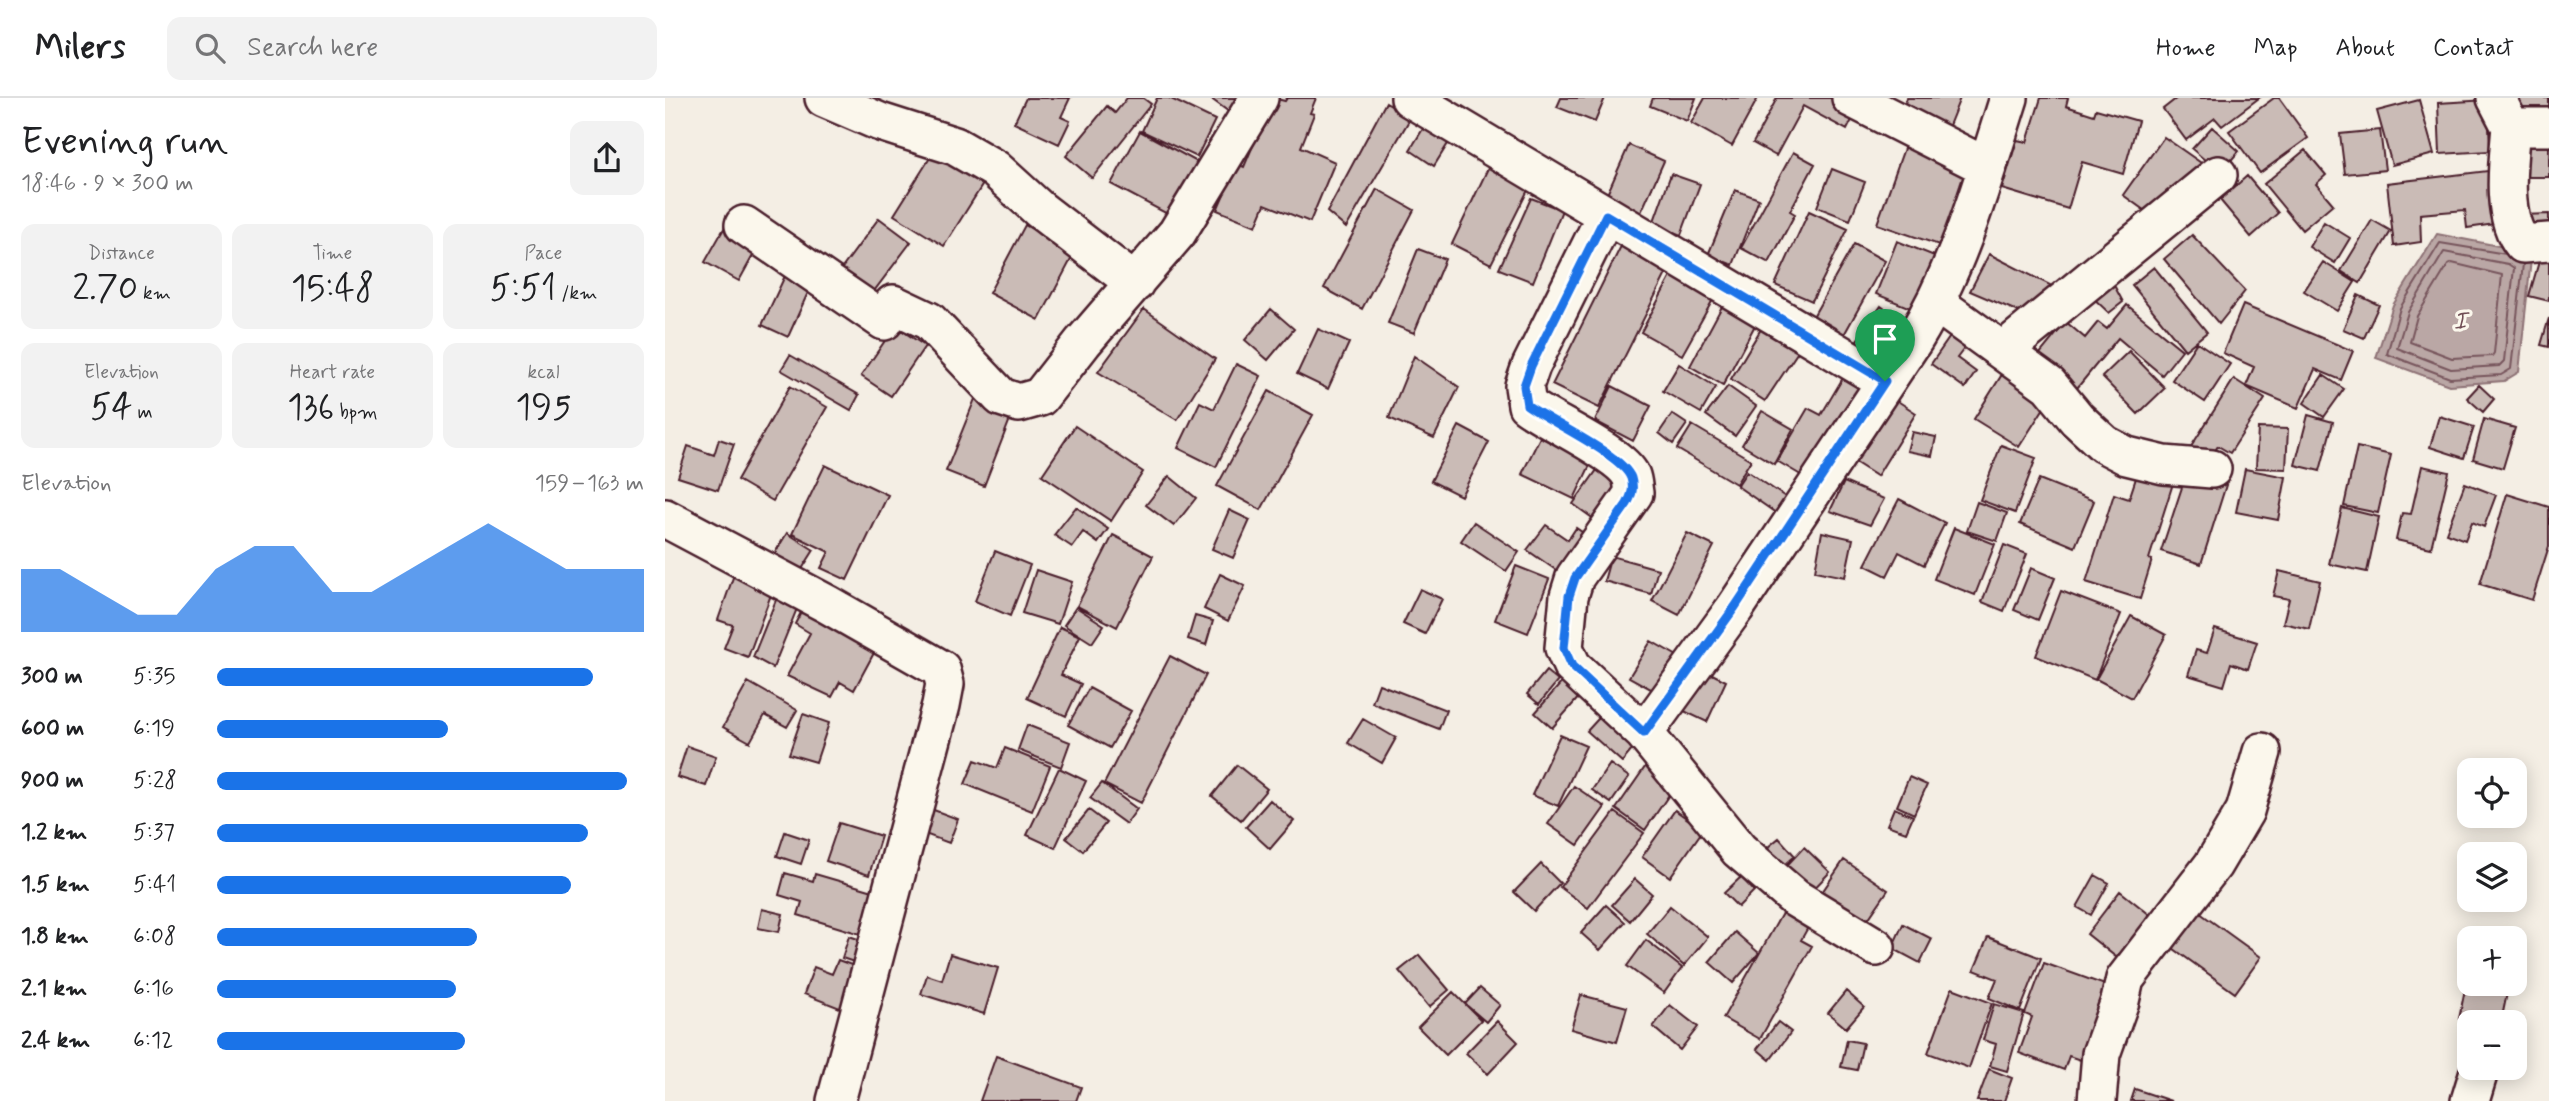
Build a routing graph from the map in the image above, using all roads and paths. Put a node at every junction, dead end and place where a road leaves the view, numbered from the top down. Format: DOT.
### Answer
graph roads {
  1 [pos="824,98"];
  2 [pos="1259,98"];
  3 [pos="1410,98"];
  4 [pos="1851,98"];
  5 [pos="2009,98"];
  6 [pos="2504,112"];
  7 [pos="2549,127"];
  8 [pos="1987,167"];
  9 [pos="2218,175"];
  10 [pos="1606,215"];
  11 [pos="744,225"];
  12 [pos="2549,243"];
  13 [pos="1135,283"];
  14 [pos="1936,303"];
  15 [pos="2004,350"];
  16 [pos="1885,381"];
  17 [pos="2212,469"];
  18 [pos="665,517"];
  19 [pos="1644,733"];
  20 [pos="2262,752"];
  21 [pos="1876,947"];
  22 [pos="2476,1080"];
  23 [pos="836,1101"];
  24 [pos="2097,1101"];
  25 [pos="2470,1101"];
  1 -- 13 [label="street"];
  2 -- 13 [label="street"];
  3 -- 10 [label="street"];
  4 -- 8 [label="street"];
  5 -- 8 [label="street"];
  6 -- 7 [label="street"];
  6 -- 12 [label="street"];
  8 -- 14 [label="street"];
  9 -- 15 [label="street"];
  10 -- 16 [label="street"];
  10 -- 19 [label="street"];
  11 -- 13 [label="street"];
  14 -- 15 [label="street"];
  14 -- 16 [label="street"];
  15 -- 17 [label="street"];
  16 -- 19 [label="street"];
  18 -- 23 [label="street"];
  19 -- 21 [label="street"];
  20 -- 24 [label="street"];
  22 -- 25 [label="street"];
}
